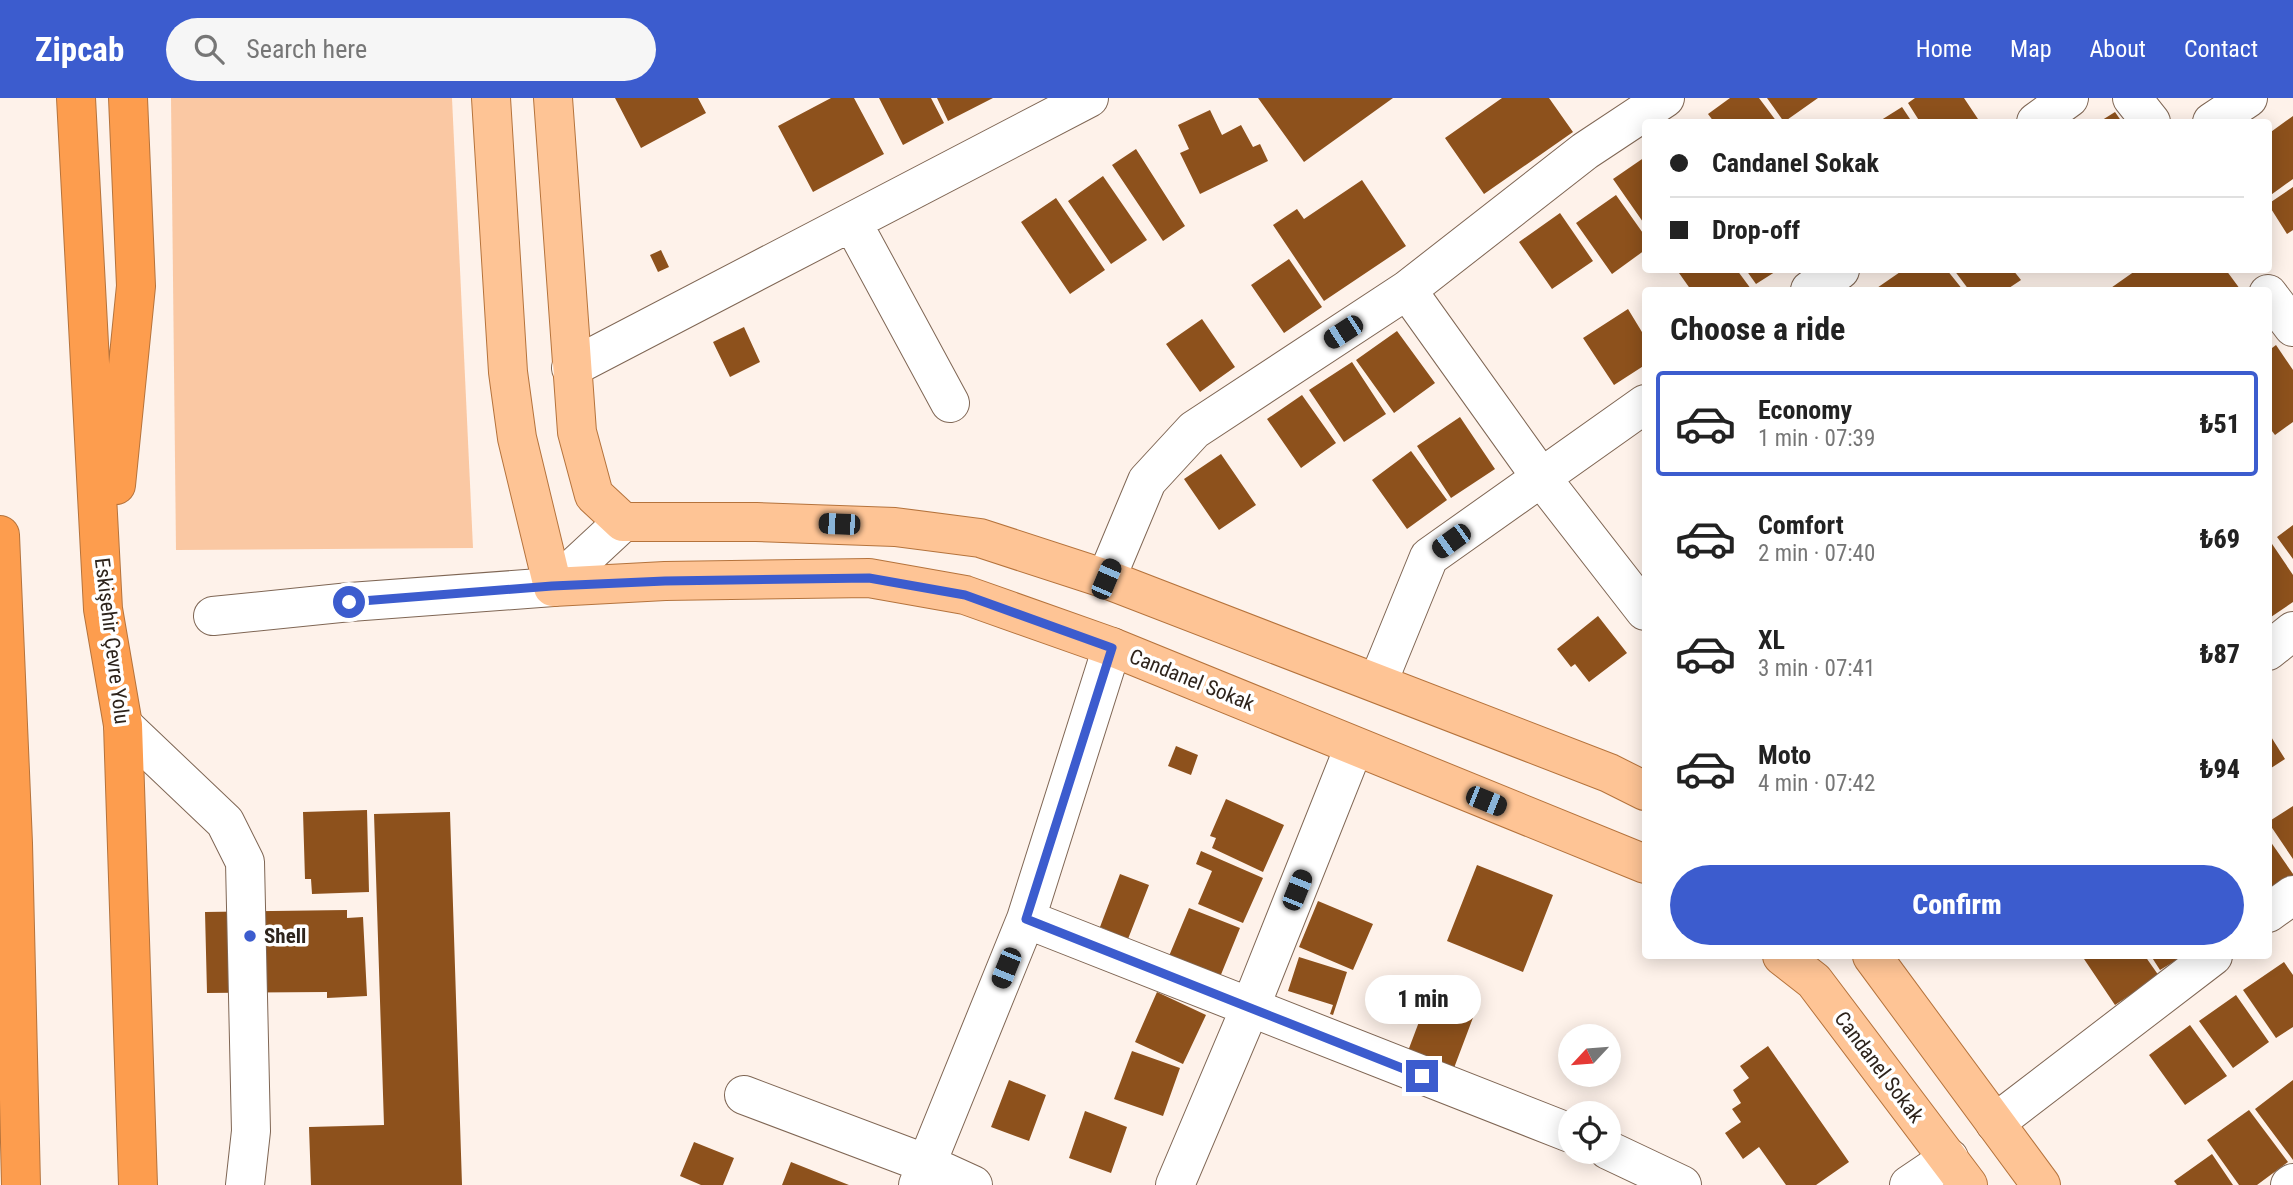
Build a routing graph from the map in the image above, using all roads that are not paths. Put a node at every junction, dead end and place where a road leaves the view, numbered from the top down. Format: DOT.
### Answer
graph roads {
  1 [pos="76,98"];
  2 [pos="128,98"];
  3 [pos="491,98"];
  4 [pos="553,98"];
  5 [pos="1089,98"];
  6 [pos="1665,98"];
  7 [pos="2069,98"];
  8 [pos="2132,98"];
  9 [pos="2248,98"];
  10 [pos="2040,119"];
  11 [pos="2149,119"];
  12 [pos="2217,119"];
  13 [pos="852,222"];
  14 [pos="1836,273"];
  15 [pos="1814,287"];
  16 [pos="1407,289"];
  17 [pos="571,368"];
  18 [pos="950,403"];
  19 [pos="1642,406"];
  20 [pos="1540,476"];
  21 [pos="623,522"];
  22 [pos="0,535"];
  23 [pos="1106,579"];
  24 [pos="552,586"];
  25 [pos="1642,607"];
  26 [pos="103,610"];
  27 [pos="213,616"];
  28 [pos="2293,631"];
  29 [pos="1112,648"];
  30 [pos="2272,648"];
  31 [pos="1378,682"];
  32 [pos="0,706"];
  33 [pos="123,725"];
  34 [pos="1354,747"];
  35 [pos="9,755"];
  36 [pos="1642,790"];
  37 [pos="6,849"];
  38 [pos="1642,863"];
  39 [pos="2293,895"];
  40 [pos="2272,910"];
  41 [pos="1026,919"];
  42 [pos="1786,959"];
  43 [pos="1874,959"];
  44 [pos="2209,959"];
  45 [pos="1250,1008"];
  46 [pos="744,1095"];
  47 [pos="1995,1123"];
  48 [pos="1558,1128"];
  49 [pos="1621,1156"];
  50 [pos="1959,1172"];
  51 [pos="923,1174"];
  52 [pos="21,1185"];
  53 [pos="138,1185"];
  54 [pos="246,1185"];
  55 [pos="974,1185"];
  56 [pos="1175,1185"];
  57 [pos="1682,1185"];
  58 [pos="1909,1185"];
  59 [pos="2040,1185"];
  1 -- 26 [label="highway, Eskişehir Çevre Yolu"];
  2 -- 26 [label="highway"];
  3 -- 24 [label="main road"];
  4 -- 17 [label="main road"];
  5 -- 13 [label="street"];
  6 -- 16 [label="street"];
  7 -- 10 [label="street"];
  8 -- 11 [label="street"];
  9 -- 12 [label="street"];
  13 -- 17 [label="street"];
  13 -- 18 [label="street"];
  14 -- 15 [label="street"];
  16 -- 20 [label="street"];
  16 -- 23 [label="street"];
  17 -- 21 [label="main road"];
  19 -- 20 [label="street"];
  20 -- 25 [label="street"];
  20 -- 31 [label="street"];
  21 -- 23 [label="main road"];
  21 -- 24 [label="street"];
  22 -- 35 [label="highway"];
  23 -- 31 [label="main road"];
  24 -- 27 [label="street, Candanel Sokak"];
  24 -- 29 [label="main road, Candanel Sokak"];
  26 -- 33 [label="highway, Eskişehir Çevre Yolu"];
  28 -- 30 [label="street"];
  29 -- 34 [label="main road, Candanel Sokak"];
  29 -- 41 [label="street"];
  31 -- 36 [label="main road"];
  32 -- 35 [label="highway"];
  33 -- 53 [label="highway, Eskişehir Çevre Yolu"];
  33 -- 54 [label="street"];
  34 -- 38 [label="main road, Candanel Sokak"];
  34 -- 45 [label="street"];
  35 -- 37 [label="highway"];
  37 -- 52 [label="highway"];
  39 -- 40 [label="street"];
  41 -- 45 [label="street"];
  41 -- 51 [label="street"];
  42 -- 50 [label="main road, Candanel Sokak"];
  43 -- 47 [label="main road"];
  44 -- 47 [label="street"];
  45 -- 48 [label="street"];
  45 -- 56 [label="street"];
  46 -- 51 [label="street"];
  47 -- 59 [label="main road"];
  49 -- 57 [label="street"];
  50 -- 58 [label="street"];
  51 -- 55 [label="street"];
}
